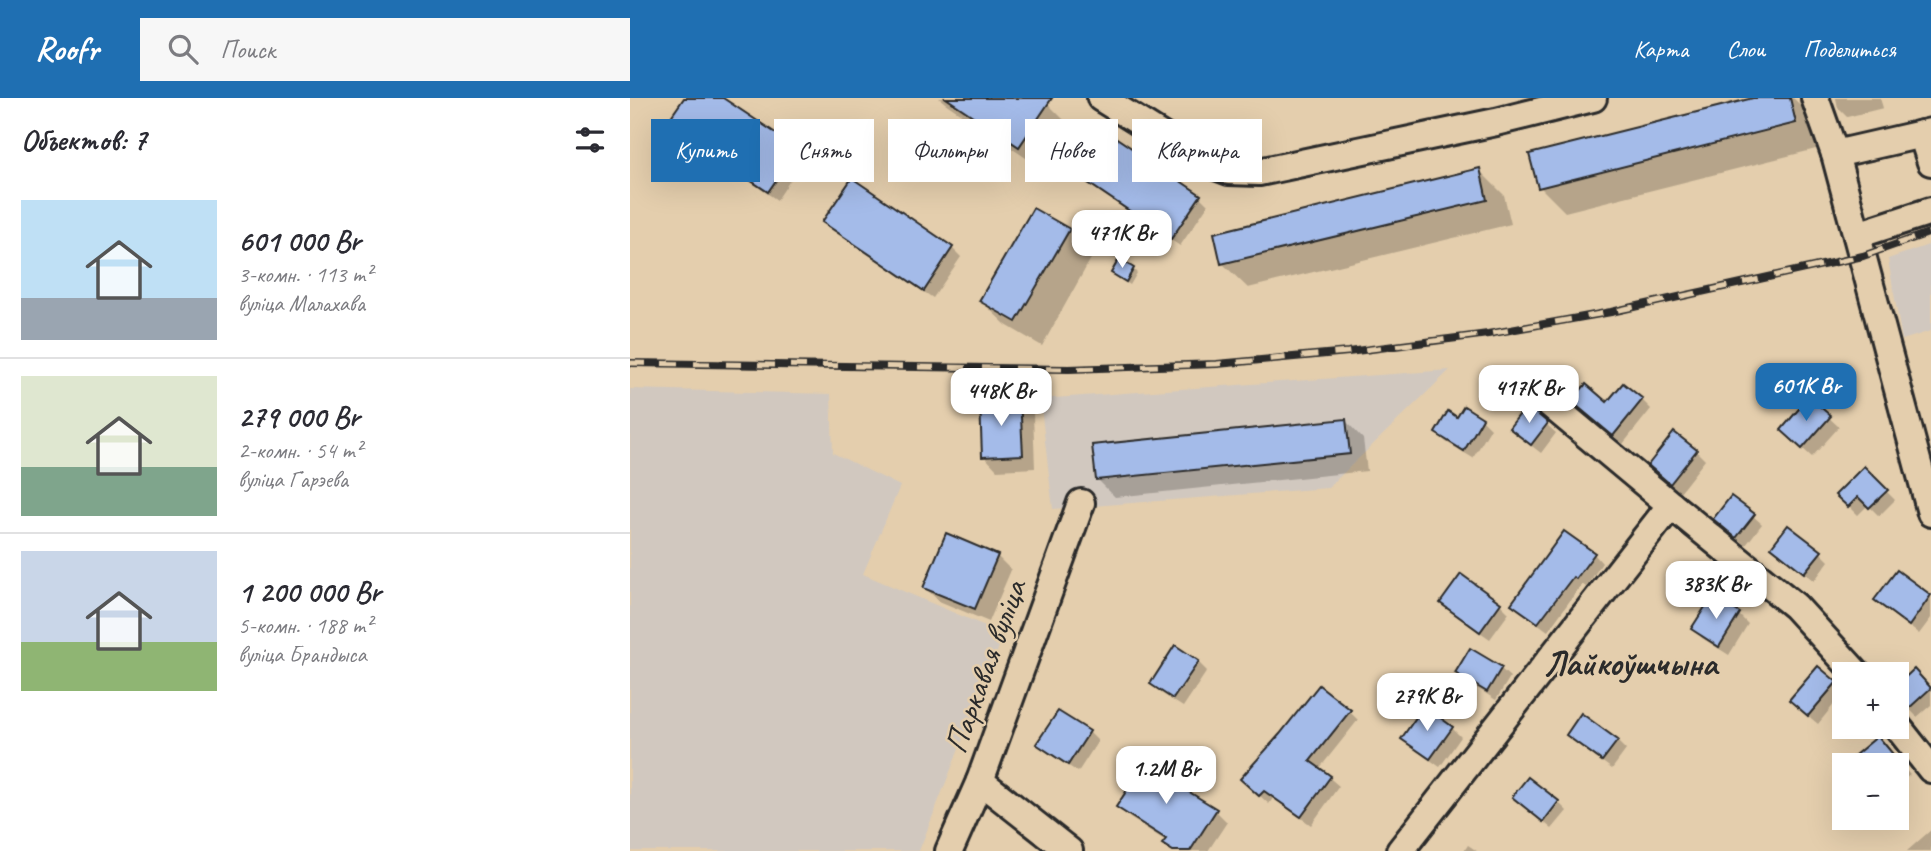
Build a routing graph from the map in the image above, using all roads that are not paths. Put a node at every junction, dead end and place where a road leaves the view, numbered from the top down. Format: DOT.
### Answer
graph roads {
  1 [pos="1101,98"];
  2 [pos="1593,98"];
  3 [pos="1815,98"];
  4 [pos="1927,133"];
  5 [pos="1835,154"];
  6 [pos="1931,162"];
  7 [pos="1931,211"];
  8 [pos="1860,246"];
  9 [pos="1538,394"];
  10 [pos="1081,503"];
  11 [pos="1671,505"];
  12 [pos="1931,513"];
  13 [pos="1846,662"];
  14 [pos="1907,739"];
  15 [pos="1931,769"];
  16 [pos="980,781"];
  17 [pos="949,851"];
  18 [pos="1069,851"];
  19 [pos="1400,851"];
  1 -- 2 [label="street"];
  3 -- 5 [label="street"];
  4 -- 5 [label="street"];
  4 -- 6 [label="street"];
  5 -- 8 [label="street"];
  7 -- 8 [label="street"];
  8 -- 12 [label="street"];
  9 -- 11 [label="street"];
  10 -- 16 [label="street, Паркавая вуліца"];
  11 -- 13 [label="street"];
  11 -- 19 [label="street"];
  14 -- 15 [label="street"];
  16 -- 17 [label="street, Паркавая вуліца"];
  16 -- 18 [label="street"];
}
